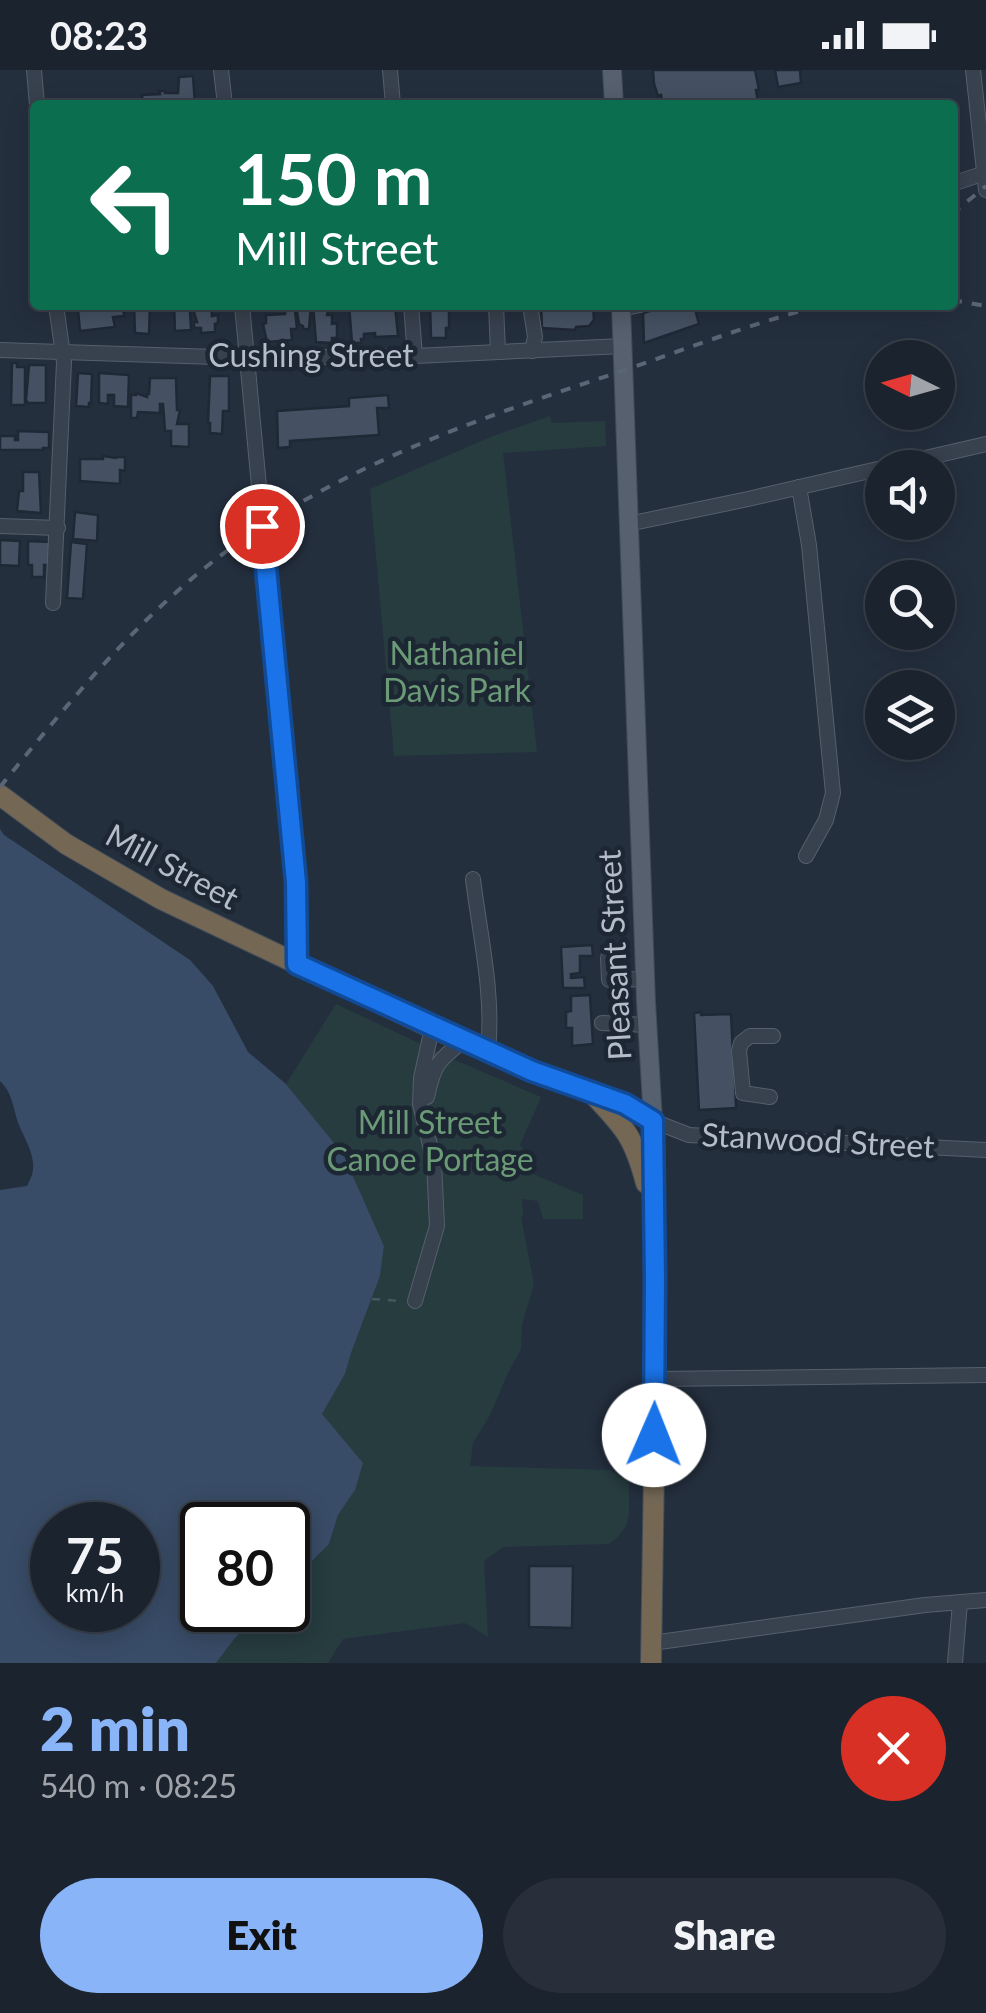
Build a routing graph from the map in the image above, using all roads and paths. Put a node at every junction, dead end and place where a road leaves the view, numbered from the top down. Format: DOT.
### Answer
graph roads {
  1 [pos="34,70"];
  2 [pos="222,70"];
  3 [pos="390,70"];
  4 [pos="612,70"];
  5 [pos="973,70"];
  6 [pos="37,100"];
  7 [pos="224,100"];
  8 [pos="393,100"];
  9 [pos="614,100"];
  10 [pos="984,174"];
  11 [pos="958,182"];
  12 [pos="986,190"];
  13 [pos="57,310"];
  14 [pos="242,310"];
  15 [pos="411,310"];
  16 [pos="496,310"];
  17 [pos="531,310"];
  18 [pos="626,310"];
  19 [pos="622,346"];
  20 [pos="0,350"];
  21 [pos="532,350"];
  22 [pos="61,352"];
  23 [pos="498,352"];
  24 [pos="415,356"];
  25 [pos="247,358"];
  26 [pos="986,444"];
  27 [pos="799,486"];
  28 [pos="628,524"];
  29 [pos="0,526"];
  30 [pos="58,528"];
  31 [pos="54,603"];
  32 [pos="0,795"];
  33 [pos="806,856"];
  34 [pos="473,879"];
  35 [pos="608,958"];
  36 [pos="297,964"];
  37 [pos="645,979"];
  38 [pos="602,1023"];
  39 [pos="647,1024"];
  40 [pos="432,1028"];
  41 [pos="774,1036"];
  42 [pos="464,1041"];
  43 [pos="488,1052"];
  44 [pos="591,1093"];
  45 [pos="770,1097"];
  46 [pos="653,1121"];
  47 [pos="424,1122"];
  48 [pos="986,1150"];
  49 [pos="655,1218"];
  50 [pos="372,1299"];
  51 [pos="415,1302"];
  52 [pos="986,1375"];
  53 [pos="655,1379"];
  54 [pos="986,1600"];
  55 [pos="960,1602"];
  56 [pos="652,1653"];
  57 [pos="955,1663"];
  1 -- 6 [label="street"];
  2 -- 7 [label="street"];
  3 -- 8 [label="street"];
  4 -- 9 [label="main road"];
  5 -- 10 [label="street"];
  10 -- 11 [label="street"];
  10 -- 12 [label="street"];
  13 -- 22 [label="street"];
  14 -- 25 [label="street"];
  15 -- 24 [label="street"];
  16 -- 23 [label="street"];
  17 -- 21 [label="street"];
  18 -- 19 [label="main road, Pleasant Street"];
  19 -- 21 [label="street, Cushing Street"];
  19 -- 28 [label="main road, Pleasant Street"];
  20 -- 22 [label="street, Cushing Street"];
  21 -- 23 [label="street, Cushing Street"];
  22 -- 25 [label="street, Cushing Street"];
  22 -- 30 [label="street"];
  23 -- 24 [label="street, Cushing Street"];
  24 -- 25 [label="street, Cushing Street"];
  25 -- 36 [label="street"];
  26 -- 27 [label="street"];
  27 -- 28 [label="street"];
  27 -- 33 [label="street"];
  28 -- 37 [label="main road, Pleasant Street"];
  29 -- 30 [label="street"];
  30 -- 31 [label="street"];
  32 -- 36 [label="highway, Mill Street"];
  34 -- 43 [label="street"];
  35 -- 37 [label="street"];
  36 -- 40 [label="highway, Mill Street"];
  37 -- 39 [label="main road, Pleasant Street"];
  38 -- 39 [label="street"];
  39 -- 46 [label="main road, Pleasant Street"];
  40 -- 42 [label="highway, Mill Street"];
  40 -- 47 [label="street"];
  41 -- 45 [label="street"];
  42 -- 43 [label="highway, Mill Street"];
  42 -- 47 [label="street"];
  43 -- 44 [label="highway, Mill Street"];
  44 -- 46 [label="highway, Mill Street"];
  44 -- 49 [label="highway"];
  46 -- 48 [label="street, Stanwood Street"];
  46 -- 49 [label="highway, Pleasant Street"];
  47 -- 51 [label="street"];
  49 -- 53 [label="highway, Pleasant Street"];
  50 -- 51 [label="path"];
  52 -- 53 [label="street"];
  53 -- 56 [label="highway, Pleasant Street"];
  54 -- 55 [label="street"];
  55 -- 56 [label="street"];
  55 -- 57 [label="street"];
}
